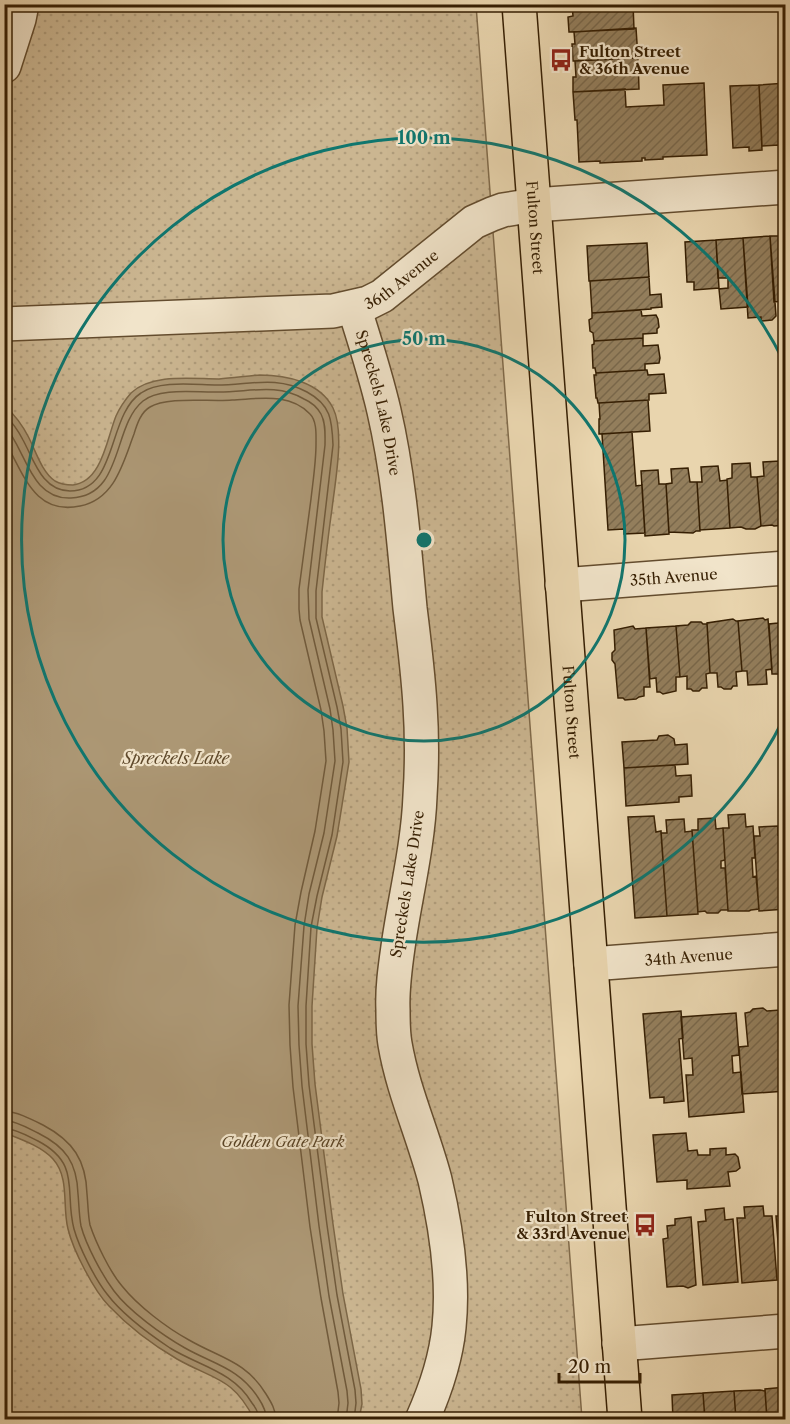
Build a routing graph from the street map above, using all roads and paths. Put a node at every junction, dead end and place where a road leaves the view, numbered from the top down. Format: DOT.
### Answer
graph roads {
  1 [pos="22,4"];
  2 [pos="519,4"];
  3 [pos="4,66"];
  4 [pos="786,187"];
  5 [pos="534,206"];
  6 [pos="354,307"];
  7 [pos="4,324"];
  8 [pos="786,568"];
  9 [pos="562,585"];
  10 [pos="786,950"];
  11 [pos="591,964"];
  12 [pos="786,1331"];
  13 [pos="619,1344"];
  14 [pos="422,1419"];
  15 [pos="625,1419"];
  1 -- 3 [label="street"];
  2 -- 5 [label="main road, Fulton Street"];
  4 -- 5 [label="street, 36th Avenue"];
  5 -- 6 [label="street, 36th Avenue"];
  5 -- 9 [label="main road, Fulton Street"];
  6 -- 7 [label="street, 36th Avenue"];
  6 -- 14 [label="street, Spreckels Lake Drive"];
  8 -- 9 [label="street, 35th Avenue"];
  9 -- 11 [label="main road, Fulton Street"];
  10 -- 11 [label="street, 34th Avenue"];
  11 -- 13 [label="main road, Fulton Street"];
  12 -- 13 [label="street"];
  13 -- 15 [label="main road, Fulton Street"];
}
